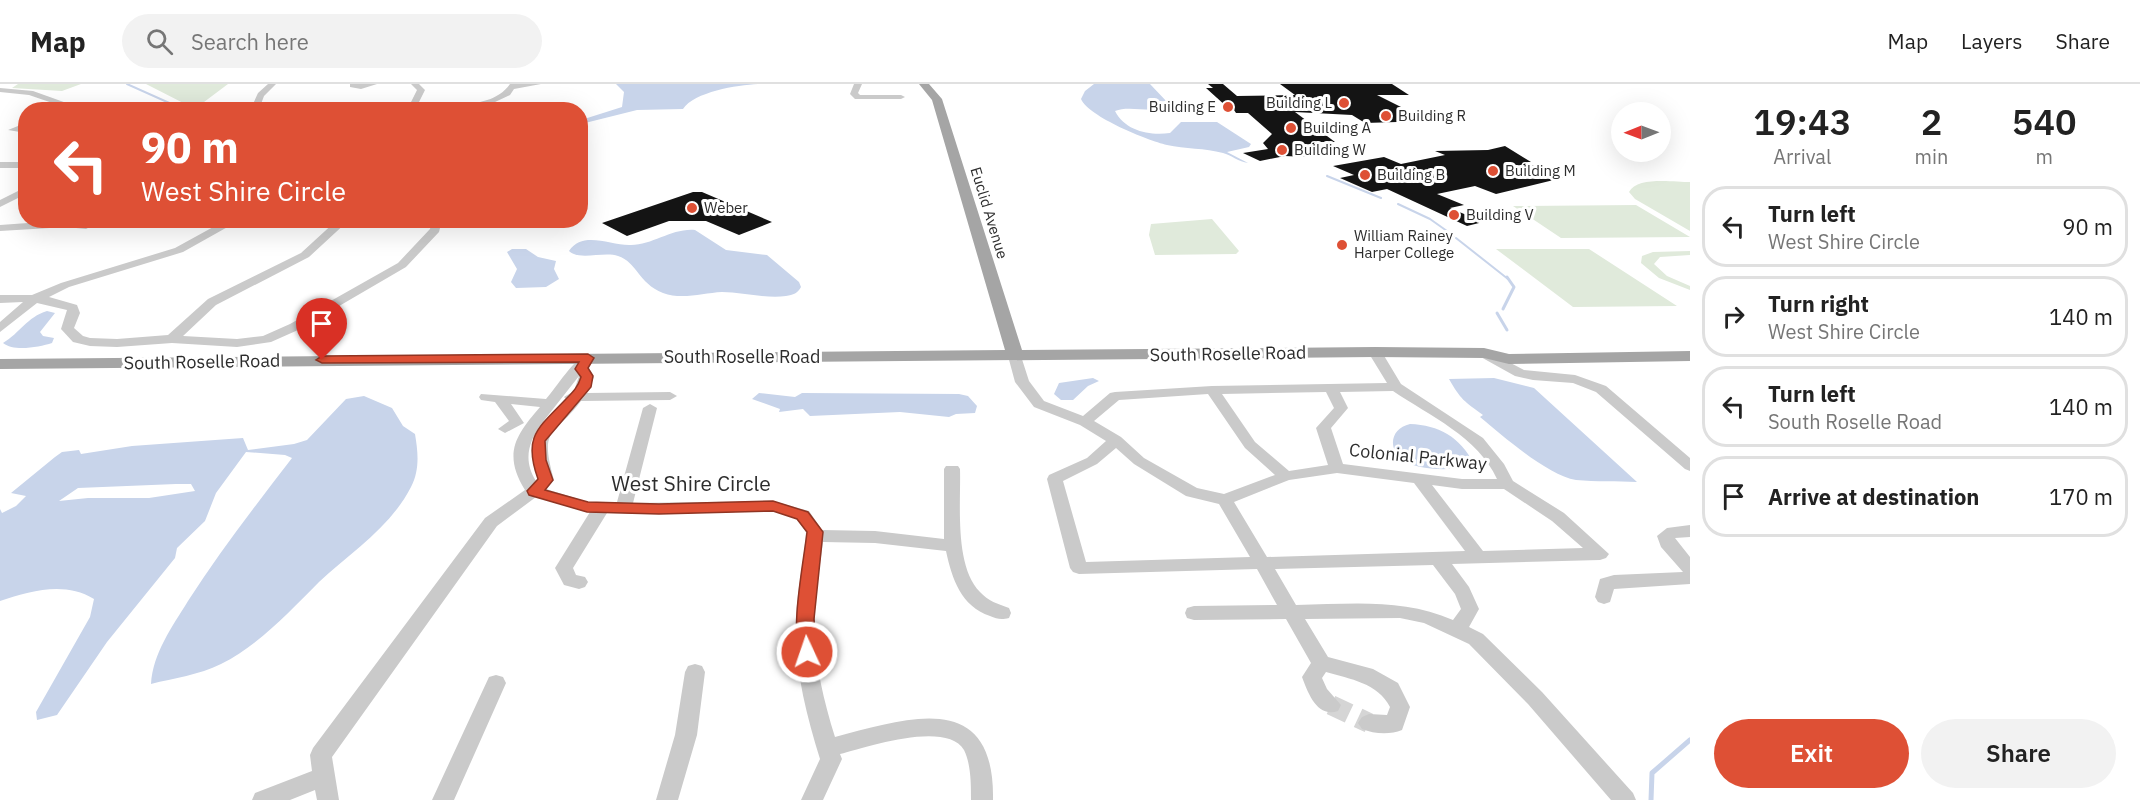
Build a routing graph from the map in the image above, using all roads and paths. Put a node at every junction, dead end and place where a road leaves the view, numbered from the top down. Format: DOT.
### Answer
graph roads {
  1 [pos="272,84"];
  2 [pos="356,84"];
  3 [pos="373,84"];
  4 [pos="416,84"];
  5 [pos="537,84"];
  6 [pos="858,84"];
  7 [pos="924,84"];
  8 [pos="514,86"];
  9 [pos="0,90"];
  10 [pos="25,92"];
  11 [pos="901,98"];
  12 [pos="0,99"];
  13 [pos="57,102"];
  14 [pos="258,102"];
  15 [pos="415,102"];
  16 [pos="495,102"];
  17 [pos="18,164"];
  18 [pos="0,165"];
  19 [pos="18,194"];
  20 [pos="0,204"];
  21 [pos="18,227"];
  22 [pos="0,228"];
  23 [pos="220,228"];
  24 [pos="335,228"];
  25 [pos="435,228"];
  26 [pos="0,299"];
  27 [pos="34,299"];
  28 [pos="0,328"];
  29 [pos="172,339"];
  30 [pos="1690,346"];
  31 [pos="1375,352"];
  32 [pos="1484,353"];
  33 [pos="1015,356"];
  34 [pos="1690,356"];
  35 [pos="585,363"];
  36 [pos="0,364"];
  37 [pos="1330,387"];
  38 [pos="1396,387"];
  39 [pos="1212,390"];
  40 [pos="670,396"];
  41 [pos="575,397"];
  42 [pos="553,400"];
  43 [pos="650,408"];
  44 [pos="498,411"];
  45 [pos="1085,422"];
  46 [pos="1116,440"];
  47 [pos="1690,466"];
  48 [pos="1337,468"];
  49 [pos="952,469"];
  50 [pos="1286,476"];
  51 [pos="1419,479"];
  52 [pos="1507,484"];
  53 [pos="534,491"];
  54 [pos="1225,500"];
  55 [pos="602,507"];
  56 [pos="624,508"];
  57 [pos="1690,531"];
  58 [pos="815,536"];
  59 [pos="953,546"];
  60 [pos="1479,558"];
  61 [pos="1438,559"];
  62 [pos="1261,563"];
  63 [pos="1690,568"];
  64 [pos="1690,578"];
  65 [pos="579,582"];
  66 [pos="1604,597"];
  67 [pos="1291,612"];
  68 [pos="1002,613"];
  69 [pos="1194,613"];
  70 [pos="1458,629"];
  71 [pos="1321,663"];
  72 [pos="695,672"];
  73 [pos="496,683"];
  74 [pos="1330,705"];
  75 [pos="1369,723"];
  76 [pos="827,748"];
  77 [pos="325,777"];
  78 [pos="263,800"];
  79 [pos="328,800"];
  80 [pos="443,800"];
  81 [pos="667,800"];
  82 [pos="812,800"];
  83 [pos="982,800"];
  84 [pos="1625,800"];
  1 -- 14 [label="street"];
  2 -- 3 [label="street"];
  4 -- 15 [label="street"];
  5 -- 8 [label="street"];
  6 -- 11 [label="street"];
  7 -- 33 [label="main road, Euclid Avenue"];
  8 -- 16 [label="street"];
  9 -- 10 [label="street"];
  10 -- 12 [label="street"];
  10 -- 13 [label="street"];
  17 -- 18 [label="street"];
  19 -- 20 [label="street"];
  21 -- 22 [label="street"];
  23 -- 27 [label="street"];
  24 -- 29 [label="street"];
  25 -- 29 [label="street"];
  26 -- 27 [label="street"];
  27 -- 28 [label="street"];
  27 -- 29 [label="street"];
  30 -- 32 [label="main road, South Roselle Road"];
  31 -- 32 [label="main road, South Roselle Road"];
  31 -- 33 [label="main road, South Roselle Road"];
  31 -- 38 [label="street, Colonial Parkway"];
  32 -- 34 [label="main road, South Roselle Road"];
  32 -- 47 [label="street"];
  33 -- 35 [label="main road, South Roselle Road"];
  33 -- 45 [label="street"];
  35 -- 36 [label="main road, South Roselle Road"];
  35 -- 41 [label="street"];
  35 -- 42 [label="street"];
  37 -- 38 [label="street"];
  37 -- 39 [label="street"];
  37 -- 48 [label="street"];
  38 -- 52 [label="street, Colonial Parkway"];
  39 -- 45 [label="street"];
  39 -- 50 [label="street"];
  40 -- 41 [label="street"];
  41 -- 42 [label="street"];
  41 -- 53 [label="street"];
  42 -- 44 [label="street"];
  42 -- 53 [label="street"];
  43 -- 56 [label="street"];
  45 -- 46 [label="street"];
  46 -- 54 [label="street"];
  46 -- 62 [label="street"];
  48 -- 50 [label="street, Colonial Parkway"];
  48 -- 51 [label="street, Colonial Parkway"];
  49 -- 59 [label="street"];
  50 -- 54 [label="street, Colonial Parkway"];
  51 -- 52 [label="street, Colonial Parkway"];
  51 -- 60 [label="street"];
  52 -- 60 [label="street"];
  53 -- 55 [label="street, West Shire Circle"];
  53 -- 77 [label="street"];
  54 -- 62 [label="street"];
  55 -- 56 [label="street, West Shire Circle"];
  55 -- 65 [label="street"];
  56 -- 58 [label="street, West Shire Circle"];
  57 -- 63 [label="street"];
  58 -- 59 [label="street"];
  58 -- 76 [label="street"];
  59 -- 68 [label="street"];
  60 -- 61 [label="street"];
  61 -- 62 [label="street"];
  61 -- 70 [label="street"];
  62 -- 67 [label="street"];
  64 -- 66 [label="street"];
  67 -- 69 [label="street"];
  67 -- 70 [label="street"];
  67 -- 71 [label="street"];
  70 -- 84 [label="street"];
  71 -- 74 [label="street"];
  71 -- 75 [label="street"];
  72 -- 81 [label="street"];
  73 -- 80 [label="street"];
  76 -- 82 [label="street"];
  76 -- 83 [label="street"];
  77 -- 78 [label="street"];
  77 -- 79 [label="street"];
}
